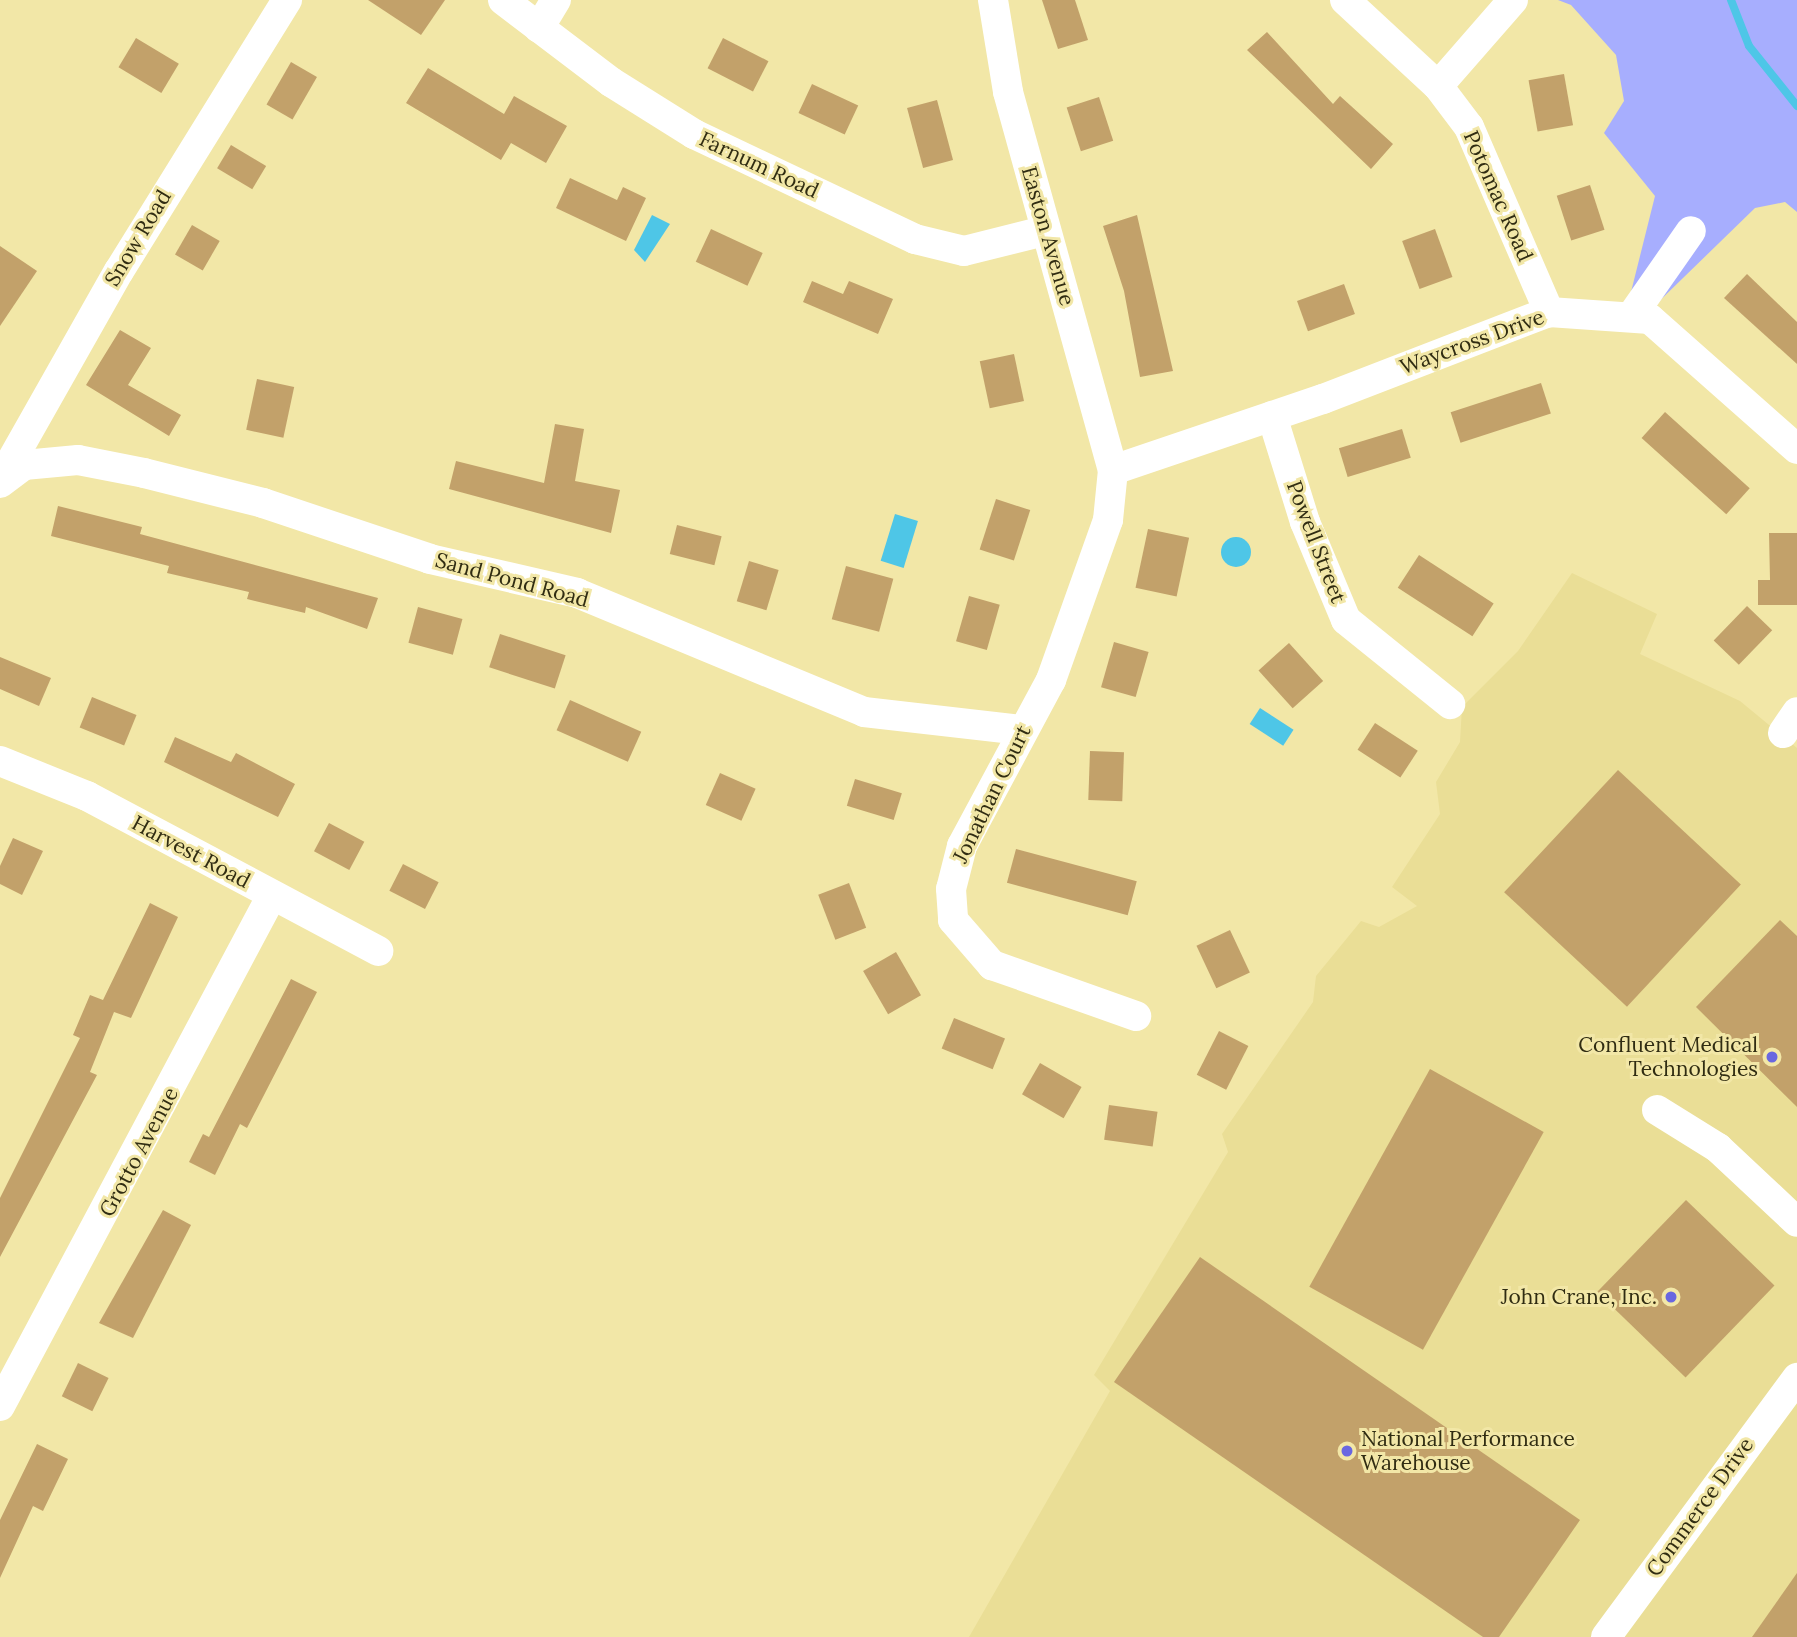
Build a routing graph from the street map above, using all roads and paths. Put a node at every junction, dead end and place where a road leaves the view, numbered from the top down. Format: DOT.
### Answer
graph roads {
  1 [pos="287,0"];
  2 [pos="503,0"];
  3 [pos="556,0"];
  4 [pos="993,0"];
  5 [pos="1345,0"];
  6 [pos="1513,0"];
  7 [pos="539,28"];
  8 [pos="1438,86"];
  9 [pos="1044,231"];
  10 [pos="1691,231"];
  11 [pos="1549,312"];
  12 [pos="1633,314"];
  13 [pos="1272,416"];
  14 [pos="1797,449"];
  15 [pos="1113,470"];
  16 [pos="0,482"];
  17 [pos="1450,704"];
  18 [pos="1021,730"];
  19 [pos="0,761"];
  20 [pos="272,895"];
  21 [pos="378,951"];
  22 [pos="1136,1016"];
  23 [pos="1657,1110"];
  24 [pos="1797,1222"];
  25 [pos="1797,1378"];
  26 [pos="0,1406"];
  27 [pos="1606,1637"];
  1 -- 16 [label="street, Snow Road"];
  2 -- 7 [label="street, Farnum Road"];
  3 -- 7 [label="street"];
  4 -- 9 [label="street, Easton Avenue"];
  5 -- 8 [label="street, Potomac Road"];
  6 -- 8 [label="street"];
  7 -- 9 [label="street, Farnum Road"];
  8 -- 11 [label="street, Potomac Road"];
  9 -- 15 [label="street, Easton Avenue"];
  10 -- 12 [label="street"];
  11 -- 12 [label="street, Waycross Drive"];
  11 -- 13 [label="street, Waycross Drive"];
  12 -- 14 [label="street, Waycross Drive"];
  13 -- 15 [label="street, Waycross Drive"];
  13 -- 17 [label="street, Powell Street"];
  15 -- 18 [label="street, Jonathan Court"];
  16 -- 18 [label="street, Sand Pond Road"];
  18 -- 22 [label="street, Jonathan Court"];
  19 -- 20 [label="street, Harvest Road"];
  20 -- 21 [label="street, Harvest Road"];
  20 -- 26 [label="street, Grotto Avenue"];
  23 -- 24 [label="street"];
  25 -- 27 [label="street, Commerce Drive"];
}
